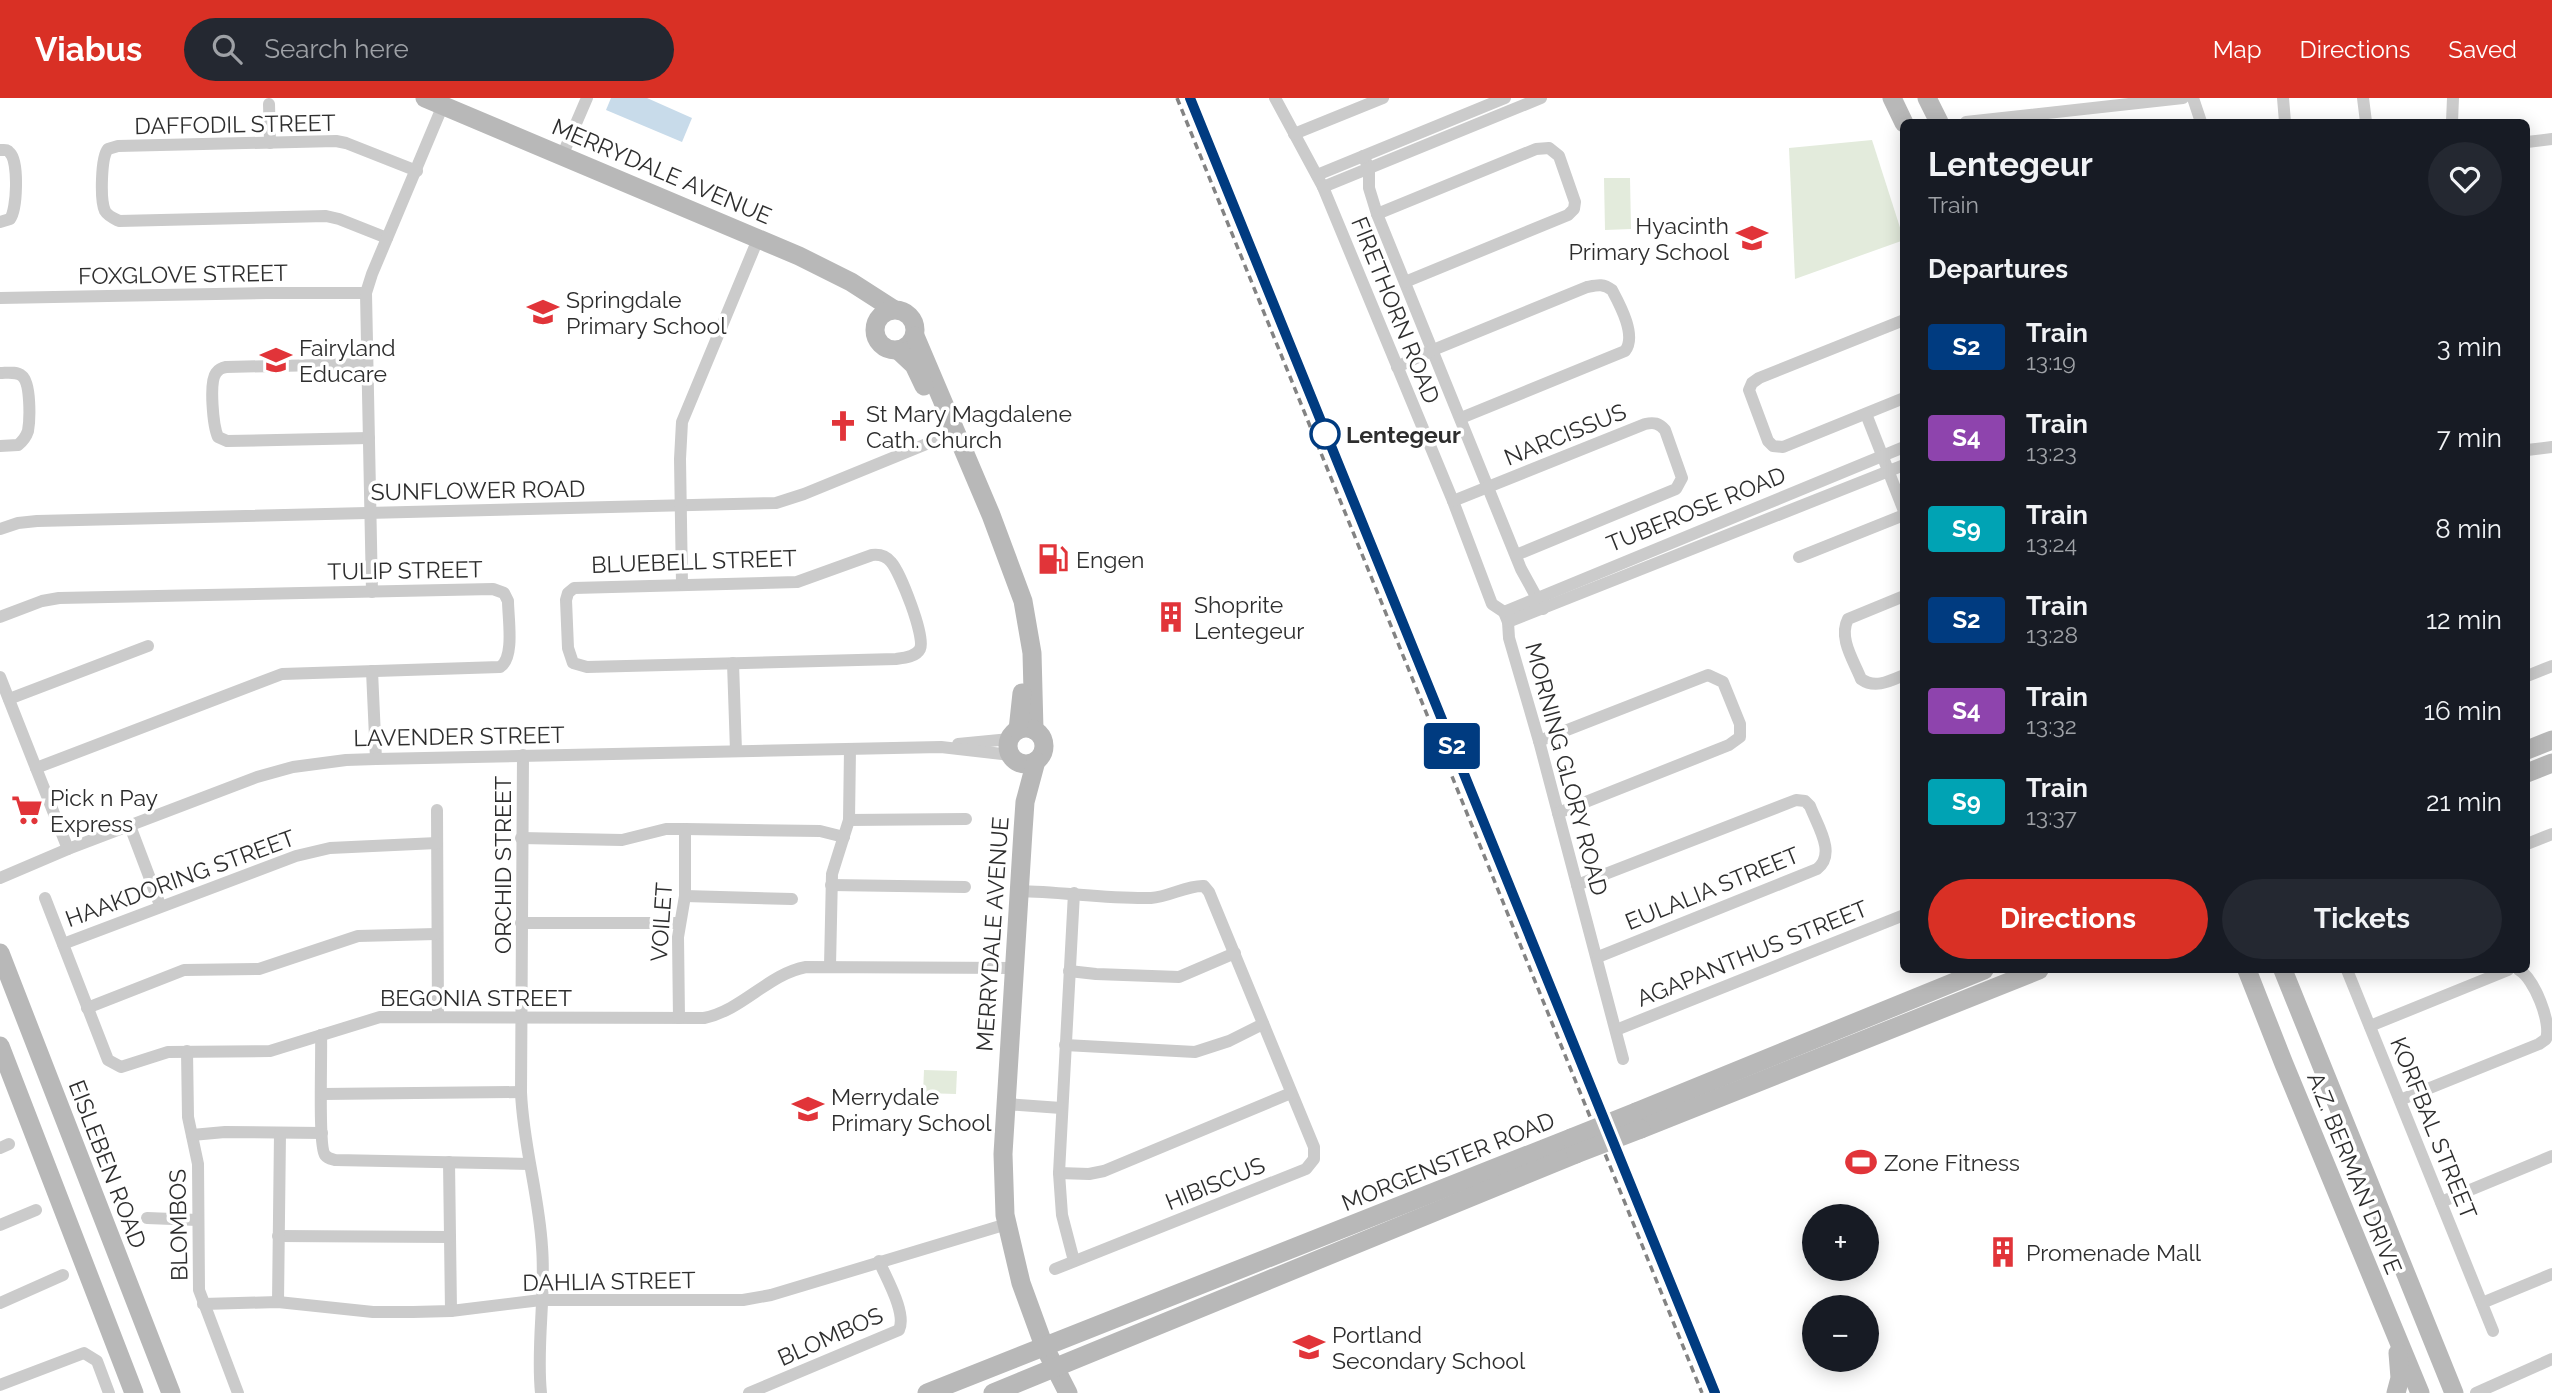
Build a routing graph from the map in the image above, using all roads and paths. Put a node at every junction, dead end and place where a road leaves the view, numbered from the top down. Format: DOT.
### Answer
graph roads {
  1 [pos="587,98"];
  2 [pos="1275,98"];
  3 [pos="1383,98"];
  4 [pos="1505,98"];
  5 [pos="1541,98"];
  6 [pos="1892,98"];
  7 [pos="1927,98"];
  8 [pos="2183,98"];
  9 [pos="2193,98"];
  10 [pos="2283,98"];
  11 [pos="2363,98"];
  12 [pos="2453,98"];
  13 [pos="434,102"];
  14 [pos="269,104"];
  15 [pos="1902,119"];
  16 [pos="1938,119"];
  17 [pos="1993,119"];
  18 [pos="2201,119"];
  19 [pos="2285,119"];
  20 [pos="2366,119"];
  21 [pos="2452,119"];
  22 [pos="1294,134"];
  23 [pos="2552,139"];
  24 [pos="2530,142"];
  25 [pos="271,143"];
  26 [pos="0,149"];
  27 [pos="562,156"];
  28 [pos="1366,162"];
  29 [pos="417,171"];
  30 [pos="1320,181"];
  31 [pos="1377,214"];
  32 [pos="0,222"];
  33 [pos="387,238"];
  34 [pos="758,239"];
  35 [pos="839,277"];
  36 [pos="1405,282"];
  37 [pos="366,293"];
  38 [pos="0,298"];
  39 [pos="893,309"];
  40 [pos="1900,322"];
  41 [pos="875,330"];
  42 [pos="915,336"];
  43 [pos="898,350"];
  44 [pos="1433,350"];
  45 [pos="367,364"];
  46 [pos="1397,367"];
  47 [pos="0,373"];
  48 [pos="1900,400"];
  49 [pos="1866,414"];
  50 [pos="1461,418"];
  51 [pos="946,436"];
  52 [pos="369,438"];
  53 [pos="0,446"];
  54 [pos="2552,447"];
  55 [pos="1900,449"];
  56 [pos="2530,450"];
  57 [pos="1883,455"];
  58 [pos="1900,467"];
  59 [pos="1889,471"];
  60 [pos="1488,488"];
  61 [pos="1453,502"];
  62 [pos="1900,502"];
  63 [pos="681,506"];
  64 [pos="370,514"];
  65 [pos="1900,515"];
  66 [pos="0,530"];
  67 [pos="1516,555"];
  68 [pos="1000,556"];
  69 [pos="1799,557"];
  70 [pos="682,584"];
  71 [pos="372,592"];
  72 [pos="1900,598"];
  73 [pos="1541,603"];
  74 [pos="0,617"];
  75 [pos="1506,617"];
  76 [pos="148,646"];
  77 [pos="733,663"];
  78 [pos="2552,666"];
  79 [pos="372,671"];
  80 [pos="2530,675"];
  81 [pos="1900,676"];
  82 [pos="0,677"];
  83 [pos="9,699"];
  84 [pos="2552,740"];
  85 [pos="1539,741"];
  86 [pos="1021,746"];
  87 [pos="850,749"];
  88 [pos="2530,749"];
  89 [pos="736,751"];
  90 [pos="523,755"];
  91 [pos="376,759"];
  92 [pos="2552,763"];
  93 [pos="36,768"];
  94 [pos="2530,772"];
  95 [pos="437,810"];
  96 [pos="1558,813"];
  97 [pos="966,819"];
  98 [pos="849,820"];
  99 [pos="130,825"];
  100 [pos="685,829"];
  101 [pos="2552,834"];
  102 [pos="844,837"];
  103 [pos="522,838"];
  104 [pos="437,843"];
  105 [pos="2530,843"];
  106 [pos="68,849"];
  107 [pos="0,878"];
  108 [pos="831,885"];
  109 [pos="1577,885"];
  110 [pos="965,887"];
  111 [pos="1019,891"];
  112 [pos="1074,894"];
  113 [pos="685,896"];
  114 [pos="45,898"];
  115 [pos="792,899"];
  116 [pos="160,905"];
  117 [pos="1900,917"];
  118 [pos="522,923"];
  119 [pos="680,923"];
  120 [pos="436,934"];
  121 [pos="63,944"];
  122 [pos="0,953"];
  123 [pos="1235,953"];
  124 [pos="1598,957"];
  125 [pos="830,966"];
  126 [pos="1015,968"];
  127 [pos="1069,971"];
  128 [pos="1977,973"];
  129 [pos="2031,973"];
  130 [pos="2249,973"];
  131 [pos="2284,973"];
  132 [pos="2348,973"];
  133 [pos="2501,973"];
  134 [pos="2524,973"];
  135 [pos="87,1007"];
  136 [pos="438,1017"];
  137 [pos="522,1018"];
  138 [pos="679,1018"];
  139 [pos="1264,1024"];
  140 [pos="2370,1026"];
  141 [pos="1616,1030"];
  142 [pos="321,1034"];
  143 [pos="1065,1045"];
  144 [pos="0,1046"];
  145 [pos="187,1051"];
  146 [pos="1623,1059"];
  147 [pos="521,1092"];
  148 [pos="1291,1093"];
  149 [pos="322,1094"];
  150 [pos="2400,1100"];
  151 [pos="1006,1104"];
  152 [pos="1061,1108"];
  153 [pos="1638,1121"];
  154 [pos="280,1133"];
  155 [pos="322,1133"];
  156 [pos="192,1136"];
  157 [pos="1574,1146"];
  158 [pos="2552,1156"];
  159 [pos="450,1162"];
  160 [pos="529,1164"];
  161 [pos="1059,1174"];
  162 [pos="2441,1202"];
  163 [pos="36,1210"];
  164 [pos="147,1218"];
  165 [pos="198,1220"];
  166 [pos="1007,1224"];
  167 [pos="0,1225"];
  168 [pos="278,1237"];
  169 [pos="450,1237"];
  170 [pos="880,1261"];
  171 [pos="1074,1261"];
  172 [pos="1055,1269"];
  173 [pos="63,1275"];
  174 [pos="2552,1275"];
  175 [pos="541,1300"];
  176 [pos="278,1302"];
  177 [pos="0,1303"];
  178 [pos="2482,1303"];
  179 [pos="203,1304"];
  180 [pos="451,1311"];
  181 [pos="2493,1331"];
  182 [pos="2397,1340"];
  183 [pos="1044,1346"];
  184 [pos="2552,1359"];
  185 [pos="1054,1368"];
  186 [pos="0,1385"];
  187 [pos="110,1393"];
  188 [pos="134,1393"];
  189 [pos="171,1393"];
  190 [pos="238,1393"];
  191 [pos="527,1393"];
  192 [pos="541,1393"];
  193 [pos="749,1393"];
  194 [pos="927,1393"];
  195 [pos="993,1393"];
  196 [pos="1068,1393"];
  197 [pos="2396,1393"];
  198 [pos="2420,1393"];
  199 [pos="2454,1393"];
  200 [pos="2476,1393"];
  1 -- 27 [label="street"];
  2 -- 22 [label="street, FIRETHORN ROAD"];
  3 -- 22 [label="street"];
  4 -- 28 [label="street"];
  5 -- 28 [label="street"];
  6 -- 15 [label="main road"];
  7 -- 16 [label="main road"];
  8 -- 17 [label="street"];
  9 -- 18 [label="street"];
  10 -- 19 [label="street"];
  11 -- 20 [label="street"];
  12 -- 21 [label="street"];
  13 -- 27 [label="main road, MERRYDALE AVENUE"];
  13 -- 29 [label="street"];
  14 -- 25 [label="street"];
  22 -- 30 [label="street, FIRETHORN ROAD"];
  23 -- 24 [label="street"];
  25 -- 29 [label="street, DAFFODIL STREET"];
  25 -- 33 [label="street, DAFFODIL STREET"];
  26 -- 32 [label="street"];
  27 -- 34 [label="main road, MERRYDALE AVENUE"];
  28 -- 30 [label="street"];
  28 -- 31 [label="street, FIRETHORN ROAD"];
  29 -- 33 [label="street"];
  30 -- 46 [label="street, FIRETHORN ROAD"];
  31 -- 36 [label="street, FIRETHORN ROAD"];
  31 -- 36 [label="street"];
  33 -- 37 [label="street"];
  34 -- 35 [label="main road, MERRYDALE AVENUE"];
  34 -- 63 [label="street"];
  35 -- 39 [label="main road, MERRYDALE AVENUE"];
  35 -- 41 [label="main road, MERRYDALE AVENUE"];
  36 -- 44 [label="street, FIRETHORN ROAD"];
  37 -- 38 [label="street, FOXGLOVE STREET"];
  37 -- 45 [label="street"];
  39 -- 41 [label="main road"];
  39 -- 42 [label="main road"];
  40 -- 49 [label="street"];
  41 -- 43 [label="main road"];
  42 -- 43 [label="main road"];
  42 -- 68 [label="main road, MERRYDALE AVENUE"];
  43 -- 51 [label="main road, MERRYDALE AVENUE"];
  44 -- 46 [label="street"];
  44 -- 50 [label="street, FIRETHORN ROAD"];
  44 -- 50 [label="street"];
  45 -- 52 [label="street"];
  45 -- 52 [label="street"];
  46 -- 61 [label="street, FIRETHORN ROAD"];
  47 -- 53 [label="street"];
  48 -- 49 [label="street"];
  49 -- 57 [label="street"];
  50 -- 60 [label="street, FIRETHORN ROAD"];
  51 -- 63 [label="street, SUNFLOWER ROAD"];
  51 -- 68 [label="main road, MERRYDALE AVENUE"];
  52 -- 64 [label="street"];
  54 -- 56 [label="street"];
  55 -- 57 [label="street, TUBEROSE ROAD"];
  57 -- 59 [label="street"];
  57 -- 73 [label="street, TUBEROSE ROAD"];
  58 -- 59 [label="street, TUBEROSE ROAD"];
  59 -- 62 [label="street"];
  59 -- 73 [label="street, TUBEROSE ROAD"];
  60 -- 61 [label="street, NARCISSUS"];
  60 -- 67 [label="street, FIRETHORN ROAD"];
  60 -- 67 [label="street, NARCISSUS"];
  61 -- 75 [label="street, FIRETHORN ROAD"];
  63 -- 64 [label="street, SUNFLOWER ROAD"];
  63 -- 70 [label="street"];
  64 -- 66 [label="street, SUNFLOWER ROAD"];
  64 -- 71 [label="street"];
  65 -- 69 [label="street"];
  67 -- 73 [label="street, FIRETHORN ROAD"];
  68 -- 86 [label="main road, MERRYDALE AVENUE"];
  70 -- 77 [label="street, BLUEBELL STREET"];
  70 -- 77 [label="street, BLUEBELL STREET"];
  71 -- 74 [label="street, TULIP STREET"];
  71 -- 79 [label="street, TULIP STREET"];
  72 -- 81 [label="street"];
  73 -- 75 [label="street, TUBEROSE ROAD"];
  75 -- 85 [label="street, MORNING GLORY ROAD"];
  76 -- 83 [label="street"];
  77 -- 89 [label="street"];
  78 -- 80 [label="street"];
  79 -- 91 [label="street"];
  79 -- 93 [label="street, TULIP STREET"];
  82 -- 83 [label="street"];
  83 -- 93 [label="street"];
  84 -- 88 [label="main road"];
  85 -- 96 [label="street, MORNING GLORY ROAD"];
  85 -- 96 [label="street"];
  86 -- 87 [label="street, LAVENDER STREET"];
  86 -- 111 [label="main road, MERRYDALE AVENUE"];
  87 -- 89 [label="street, LAVENDER STREET"];
  87 -- 98 [label="street"];
  89 -- 90 [label="street, LAVENDER STREET"];
  90 -- 91 [label="street, LAVENDER STREET"];
  90 -- 103 [label="street, ORCHID STREET"];
  91 -- 99 [label="street, LAVENDER STREET"];
  92 -- 94 [label="main road"];
  93 -- 106 [label="street"];
  95 -- 104 [label="street"];
  96 -- 109 [label="street, MORNING GLORY ROAD"];
  97 -- 98 [label="street"];
  98 -- 102 [label="street"];
  99 -- 106 [label="street, LAVENDER STREET"];
  99 -- 116 [label="street"];
  100 -- 102 [label="street"];
  100 -- 103 [label="street"];
  100 -- 113 [label="street, VOILET"];
  101 -- 105 [label="street"];
  102 -- 108 [label="street"];
  103 -- 118 [label="street, ORCHID STREET"];
  104 -- 116 [label="street, HAAKDORING STREET"];
  104 -- 120 [label="street"];
  106 -- 107 [label="street, LAVENDER STREET"];
  108 -- 110 [label="street"];
  108 -- 125 [label="street"];
  109 -- 124 [label="street, MORNING GLORY ROAD"];
  109 -- 124 [label="street, EULALIA STREET"];
  111 -- 112 [label="street, HIBISCUS"];
  111 -- 126 [label="main road, MERRYDALE AVENUE"];
  112 -- 123 [label="street, HIBISCUS"];
  112 -- 127 [label="street"];
  113 -- 115 [label="street"];
  113 -- 119 [label="street, VOILET"];
  114 -- 121 [label="street, BEGONIA STREET"];
  116 -- 121 [label="street, HAAKDORING STREET"];
  117 -- 141 [label="street, AGAPANTHUS STREET"];
  118 -- 119 [label="street"];
  118 -- 137 [label="street, ORCHID STREET"];
  119 -- 138 [label="street, VOILET"];
  120 -- 135 [label="street"];
  120 -- 136 [label="street"];
  121 -- 135 [label="street, BEGONIA STREET"];
  122 -- 189 [label="main road, EISLEBEN ROAD"];
  123 -- 127 [label="street"];
  123 -- 139 [label="street, HIBISCUS"];
  124 -- 141 [label="street, MORNING GLORY ROAD"];
  125 -- 126 [label="street, BEGONIA STREET"];
  125 -- 138 [label="street, BEGONIA STREET"];
  126 -- 151 [label="main road, MERRYDALE AVENUE"];
  127 -- 143 [label="street"];
  128 -- 153 [label="main road, MORGENSTER ROAD"];
  129 -- 153 [label="main road, MORGENSTER ROAD"];
  130 -- 182 [label="main road, A.Z. BERMAN DRIVE"];
  131 -- 199 [label="main road, A.Z. BERMAN DRIVE"];
  132 -- 140 [label="street, KORFBAL STREET"];
  133 -- 140 [label="street"];
  134 -- 150 [label="street"];
  135 -- 145 [label="street, BEGONIA STREET"];
  136 -- 137 [label="street, BEGONIA STREET"];
  136 -- 142 [label="street, BEGONIA STREET"];
  137 -- 138 [label="street, BEGONIA STREET"];
  137 -- 147 [label="street, ORCHID STREET"];
  139 -- 143 [label="street"];
  139 -- 148 [label="street, HIBISCUS"];
  140 -- 150 [label="street, KORFBAL STREET"];
  141 -- 146 [label="street, MORNING GLORY ROAD"];
  142 -- 145 [label="street, BEGONIA STREET"];
  142 -- 149 [label="street"];
  143 -- 152 [label="street"];
  144 -- 188 [label="main road"];
  145 -- 156 [label="street, BLOMBOS"];
  147 -- 149 [label="street"];
  147 -- 160 [label="street, ORCHID STREET"];
  148 -- 161 [label="street"];
  148 -- 171 [label="street, HIBISCUS"];
  149 -- 155 [label="street"];
  150 -- 162 [label="street, KORFBAL STREET"];
  151 -- 152 [label="street"];
  151 -- 166 [label="main road, MERRYDALE AVENUE"];
  152 -- 161 [label="street"];
  153 -- 157 [label="main road, MORGENSTER ROAD, bridge"];
  154 -- 155 [label="street"];
  154 -- 156 [label="street"];
  154 -- 168 [label="street"];
  155 -- 159 [label="street"];
  156 -- 165 [label="street, BLOMBOS"];
  157 -- 183 [label="main road, MORGENSTER ROAD"];
  157 -- 185 [label="main road, MORGENSTER ROAD"];
  158 -- 162 [label="street"];
  159 -- 160 [label="street"];
  159 -- 169 [label="street"];
  160 -- 175 [label="street, ORCHID STREET"];
  161 -- 171 [label="street"];
  162 -- 178 [label="street, KORFBAL STREET"];
  163 -- 167 [label="street"];
  164 -- 165 [label="street"];
  165 -- 179 [label="street, BLOMBOS"];
  166 -- 170 [label="street, DAHLIA STREET"];
  166 -- 183 [label="main road, MERRYDALE AVENUE"];
  168 -- 169 [label="street"];
  168 -- 176 [label="street"];
  169 -- 180 [label="street"];
  170 -- 175 [label="street, DAHLIA STREET"];
  170 -- 193 [label="street, BLOMBOS"];
  171 -- 172 [label="street, HIBISCUS"];
  173 -- 177 [label="street"];
  174 -- 178 [label="street"];
  175 -- 180 [label="street, DAHLIA STREET"];
  175 -- 192 [label="street, ORCHID STREET"];
  176 -- 179 [label="street, DAHLIA STREET"];
  176 -- 180 [label="street, DAHLIA STREET"];
  178 -- 181 [label="street, KORFBAL STREET"];
  179 -- 190 [label="street, BLOMBOS"];
  182 -- 197 [label="main road"];
  182 -- 198 [label="main road, A.Z. BERMAN DRIVE"];
  183 -- 185 [label="main road, MERRYDALE AVENUE"];
  183 -- 194 [label="main road, MORGENSTER ROAD"];
  184 -- 200 [label="street"];
  185 -- 195 [label="main road, MORGENSTER ROAD"];
  185 -- 196 [label="main road, MERRYDALE AVENUE"];
  186 -- 187 [label="street"];
  191 -- 192 [label="street"];
}
